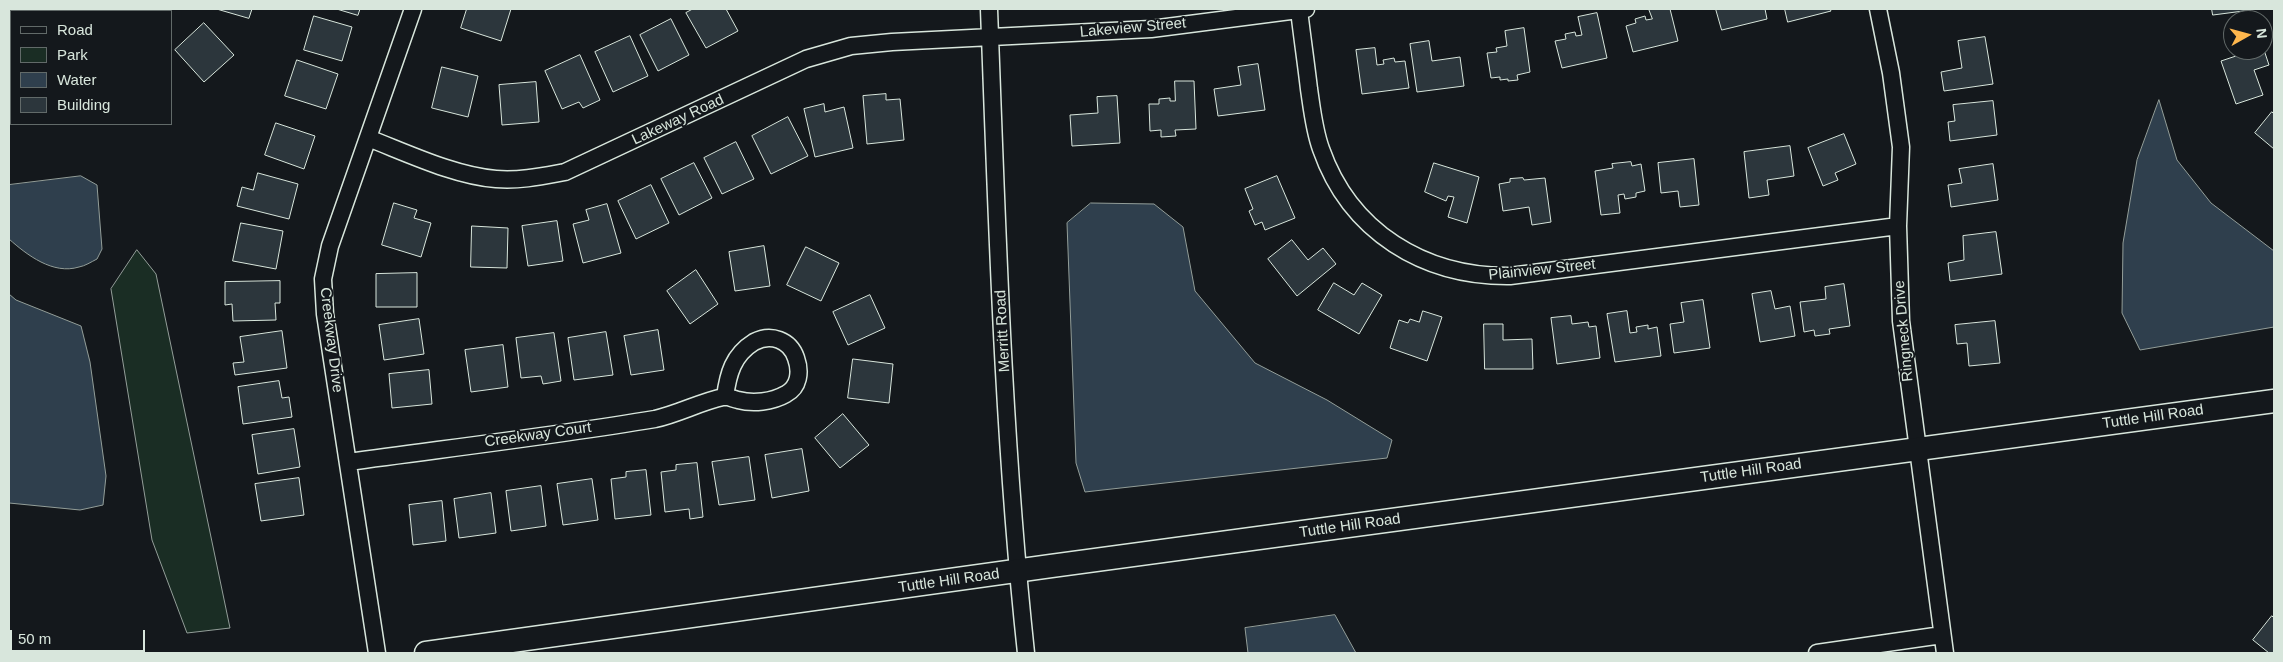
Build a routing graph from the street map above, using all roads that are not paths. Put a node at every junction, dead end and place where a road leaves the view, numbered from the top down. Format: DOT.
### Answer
graph roads {
  1 [pos="413,9"];
  2 [pos="989,9"];
  3 [pos="1302,9"];
  4 [pos="1878,9"];
  5 [pos="990,38"];
  6 [pos="368,138"];
  7 [pos="1898,226"];
  8 [pos="725,397"];
  9 [pos="2274,401"];
  10 [pos="1916,449"];
  11 [pos="348,462"];
  12 [pos="1018,570"];
  13 [pos="1942,635"];
  14 [pos="377,653"];
  15 [pos="426,653"];
  16 [pos="1026,653"];
  17 [pos="1817,653"];
  18 [pos="1945,653"];
  1 -- 6 [label="street, Creekway Drive"];
  2 -- 5 [label="street, Merritt Road"];
  3 -- 5 [label="street, Lakeview Street"];
  3 -- 7 [label="street, Plainview Street"];
  4 -- 7 [label="street, Ringneck Drive"];
  5 -- 6 [label="street, Lakeway Road"];
  5 -- 12 [label="street, Merritt Road"];
  6 -- 11 [label="street, Creekway Drive"];
  7 -- 10 [label="street, Ringneck Drive"];
  8 -- 8 [label="street, Creekway Court"];
  8 -- 11 [label="street, Creekway Court"];
  9 -- 10 [label="main road, Tuttle Hill Road"];
  10 -- 12 [label="main road, Tuttle Hill Road"];
  10 -- 13 [label="street, Ringneck Drive"];
  11 -- 14 [label="street, Creekway Drive"];
  12 -- 15 [label="main road, Tuttle Hill Road"];
  12 -- 16 [label="street, Merritt Road"];
  13 -- 17 [label="street"];
  13 -- 18 [label="street, Ringneck Drive"];
}
